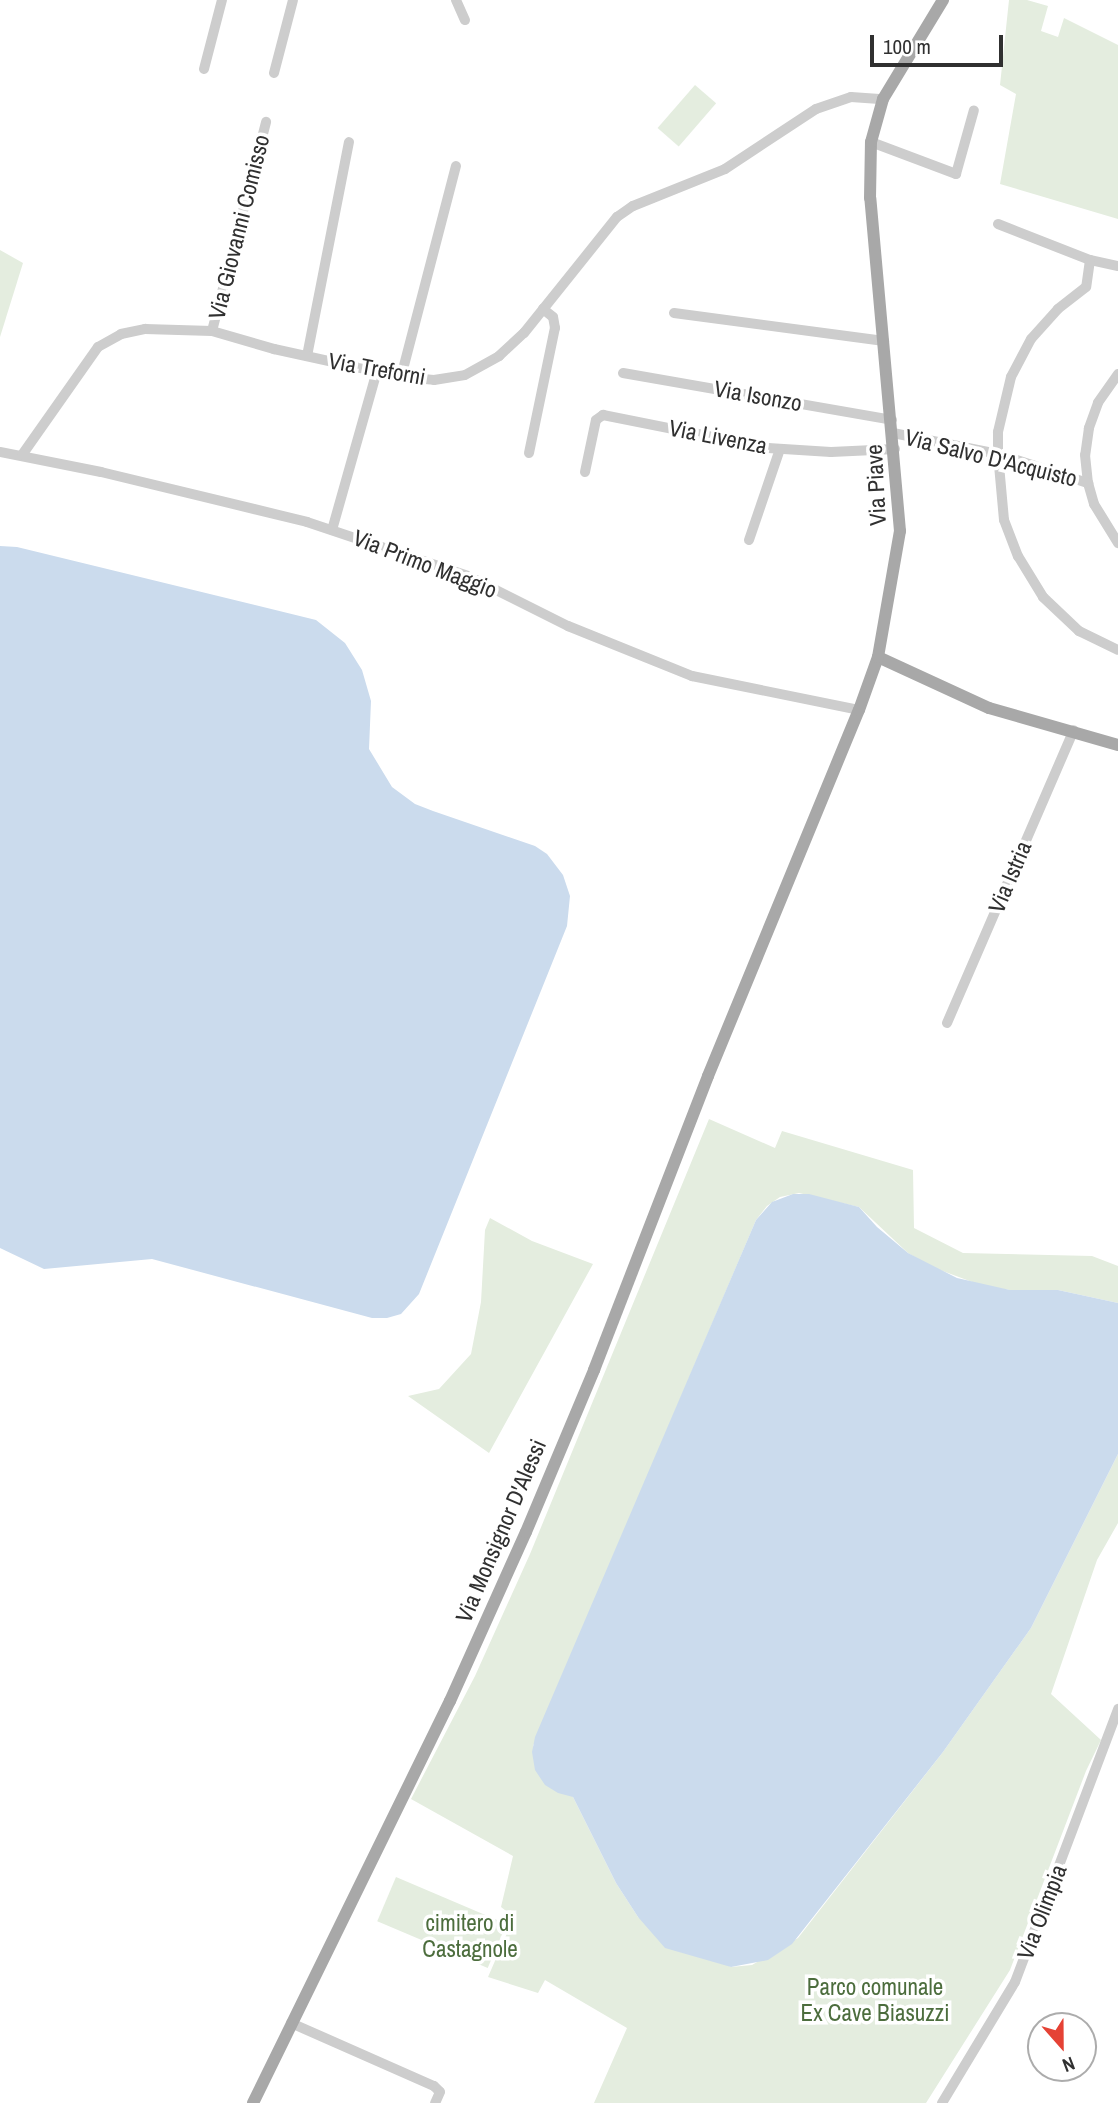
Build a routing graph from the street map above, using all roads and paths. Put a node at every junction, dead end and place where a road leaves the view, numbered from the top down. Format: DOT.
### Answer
graph roads {
  1 [pos="222,0"];
  2 [pos="293,0"];
  3 [pos="456,0"];
  4 [pos="943,0"];
  5 [pos="465,20"];
  6 [pos="204,69"];
  7 [pos="274,74"];
  8 [pos="883,99"];
  9 [pos="974,110"];
  10 [pos="266,122"];
  11 [pos="349,142"];
  12 [pos="871,142"];
  13 [pos="456,166"];
  14 [pos="998,224"];
  15 [pos="1090,260"];
  16 [pos="1118,266"];
  17 [pos="543,309"];
  18 [pos="674,313"];
  19 [pos="212,331"];
  20 [pos="884,341"];
  21 [pos="307,356"];
  22 [pos="377,371"];
  23 [pos="623,373"];
  24 [pos="1118,374"];
  25 [pos="401,377"];
  26 [pos="893,427"];
  27 [pos="779,449"];
  28 [pos="895,449"];
  29 [pos="0,452"];
  30 [pos="529,453"];
  31 [pos="998,454"];
  32 [pos="22,455"];
  33 [pos="585,472"];
  34 [pos="1088,483"];
  35 [pos="332,530"];
  36 [pos="750,540"];
  37 [pos="1118,543"];
  38 [pos="1118,650"];
  39 [pos="878,657"];
  40 [pos="859,710"];
  41 [pos="1074,730"];
  42 [pos="1118,745"];
  43 [pos="755,961"];
  44 [pos="947,1023"];
  45 [pos="1118,1709"];
  46 [pos="291,2024"];
  47 [pos="253,2103"];
  48 [pos="435,2103"];
  49 [pos="942,2103"];
  1 -- 6 [label="street"];
  2 -- 7 [label="street"];
  3 -- 5 [label="street"];
  4 -- 8 [label="main road, Via Piave"];
  8 -- 12 [label="main road, Via Piave"];
  8 -- 17 [label="street, Via Treforni"];
  9 -- 12 [label="street"];
  10 -- 19 [label="street, Via Giovanni Comisso"];
  11 -- 21 [label="street"];
  12 -- 20 [label="main road, Via Piave"];
  13 -- 25 [label="street"];
  14 -- 15 [label="street"];
  15 -- 16 [label="street"];
  15 -- 31 [label="street"];
  17 -- 25 [label="street, Via Treforni"];
  17 -- 30 [label="street"];
  18 -- 20 [label="street"];
  19 -- 21 [label="street, Via Treforni"];
  19 -- 32 [label="street, Via Treforni"];
  20 -- 26 [label="main road, Via Piave"];
  21 -- 22 [label="street, Via Treforni"];
  22 -- 25 [label="street, Via Treforni"];
  22 -- 35 [label="street"];
  23 -- 26 [label="street, Via Isonzo"];
  24 -- 34 [label="street"];
  26 -- 28 [label="main road, Via Piave"];
  26 -- 31 [label="street, Via Salvo D'Acquisto"];
  27 -- 28 [label="street, Via Livenza"];
  27 -- 33 [label="street, Via Livenza"];
  27 -- 36 [label="street"];
  28 -- 39 [label="main road, Via Piave"];
  29 -- 32 [label="street"];
  31 -- 34 [label="street, Via Salvo D'Acquisto"];
  31 -- 38 [label="street"];
  32 -- 35 [label="street, Via Primo Maggio"];
  34 -- 37 [label="street"];
  35 -- 40 [label="street, Via Primo Maggio"];
  39 -- 40 [label="main road, Via Piave"];
  39 -- 41 [label="main road"];
  40 -- 43 [label="main road, Via Piave"];
  41 -- 42 [label="main road"];
  41 -- 44 [label="street, Via Istria"];
  43 -- 46 [label="main road, Via Monsignor D'Alessi"];
  45 -- 49 [label="street, Via Olimpia"];
  46 -- 47 [label="main road, Via Monsignor D'Alessi"];
  46 -- 48 [label="street"];
}
